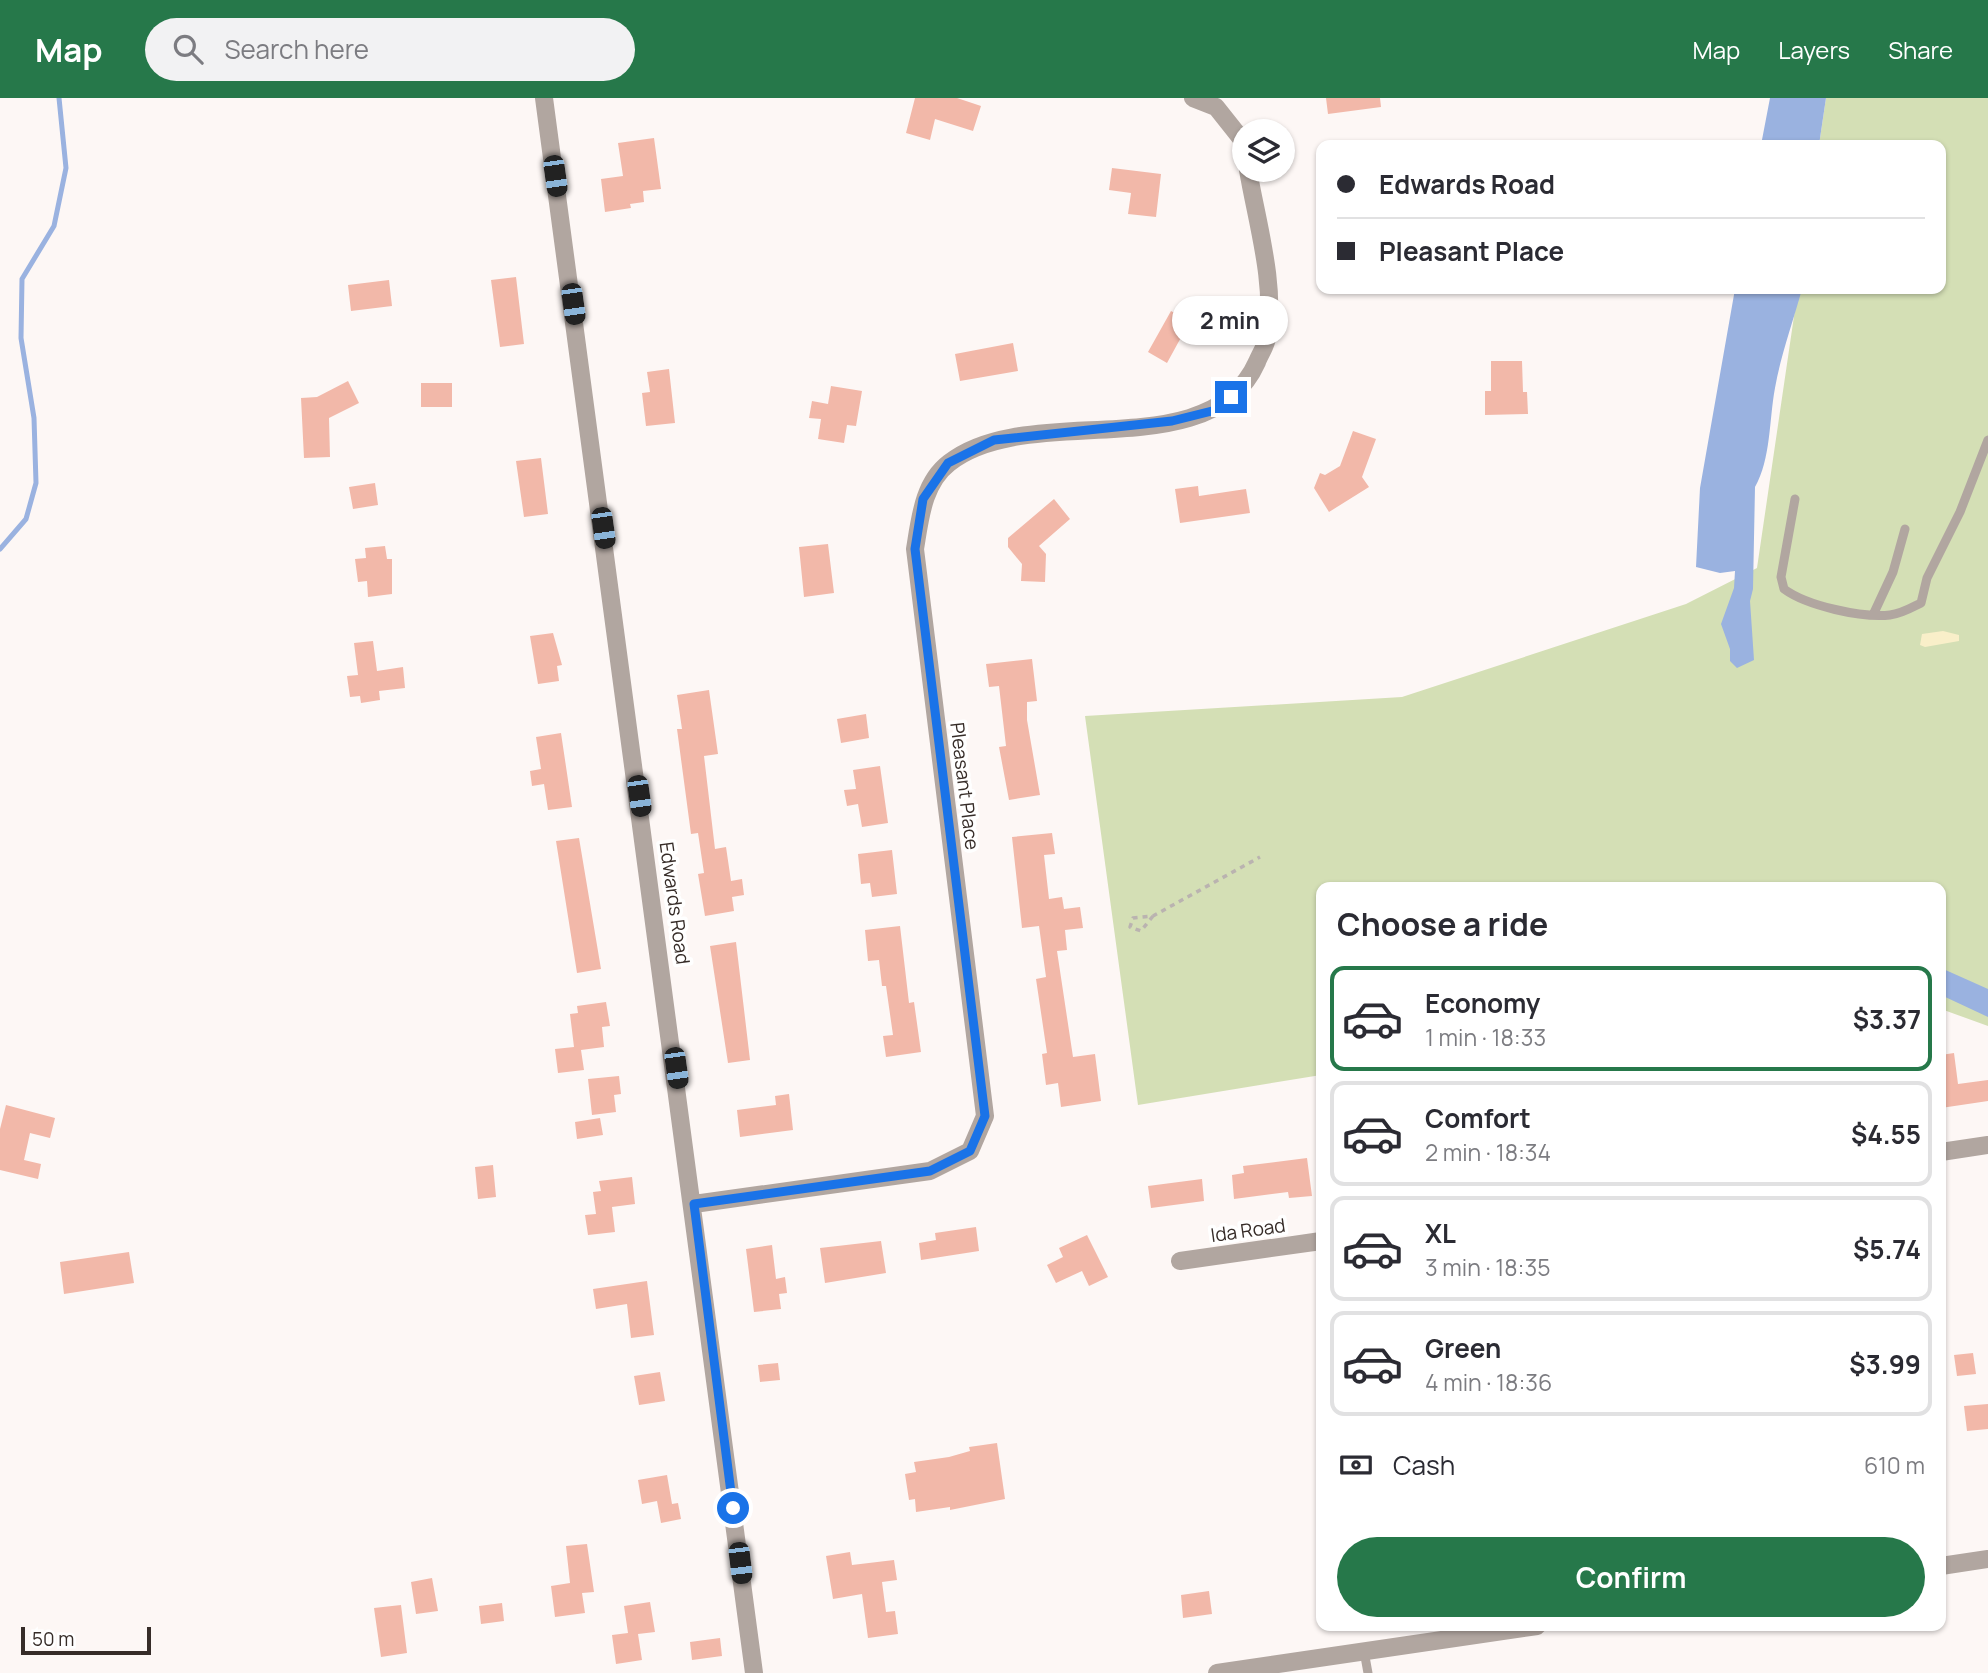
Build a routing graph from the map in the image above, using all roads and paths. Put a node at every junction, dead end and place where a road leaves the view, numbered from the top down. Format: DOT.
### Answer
graph roads {
  1 [pos="544,98"];
  2 [pos="1193,98"];
  3 [pos="1232,127"];
  4 [pos="1250,182"];
  5 [pos="1988,440"];
  6 [pos="1795,499"];
  7 [pos="1905,529"];
  8 [pos="1872,615"];
  9 [pos="1260,857"];
  10 [pos="1153,916"];
  11 [pos="1988,1145"];
  12 [pos="1946,1151"];
  13 [pos="694,1204"];
  14 [pos="1316,1242"];
  15 [pos="1180,1261"];
  16 [pos="1988,1559"];
  17 [pos="1946,1565"];
  18 [pos="1502,1631"];
  19 [pos="1364,1651"];
  20 [pos="754,1673"];
  21 [pos="1217,1673"];
  22 [pos="1368,1673"];
  1 -- 13 [label="street, Edwards Road"];
  2 -- 3 [label="street"];
  4 -- 13 [label="street, Pleasant Place"];
  5 -- 8 [label="lane"];
  6 -- 8 [label="lane"];
  7 -- 8 [label="lane"];
  9 -- 10 [label="path"];
  10 -- 10 [label="path"];
  11 -- 12 [label="street"];
  13 -- 20 [label="street, Edwards Road"];
  14 -- 15 [label="street, Ida Road"];
  16 -- 17 [label="street"];
  18 -- 19 [label="street"];
  19 -- 21 [label="street"];
  19 -- 22 [label="lane"];
}
